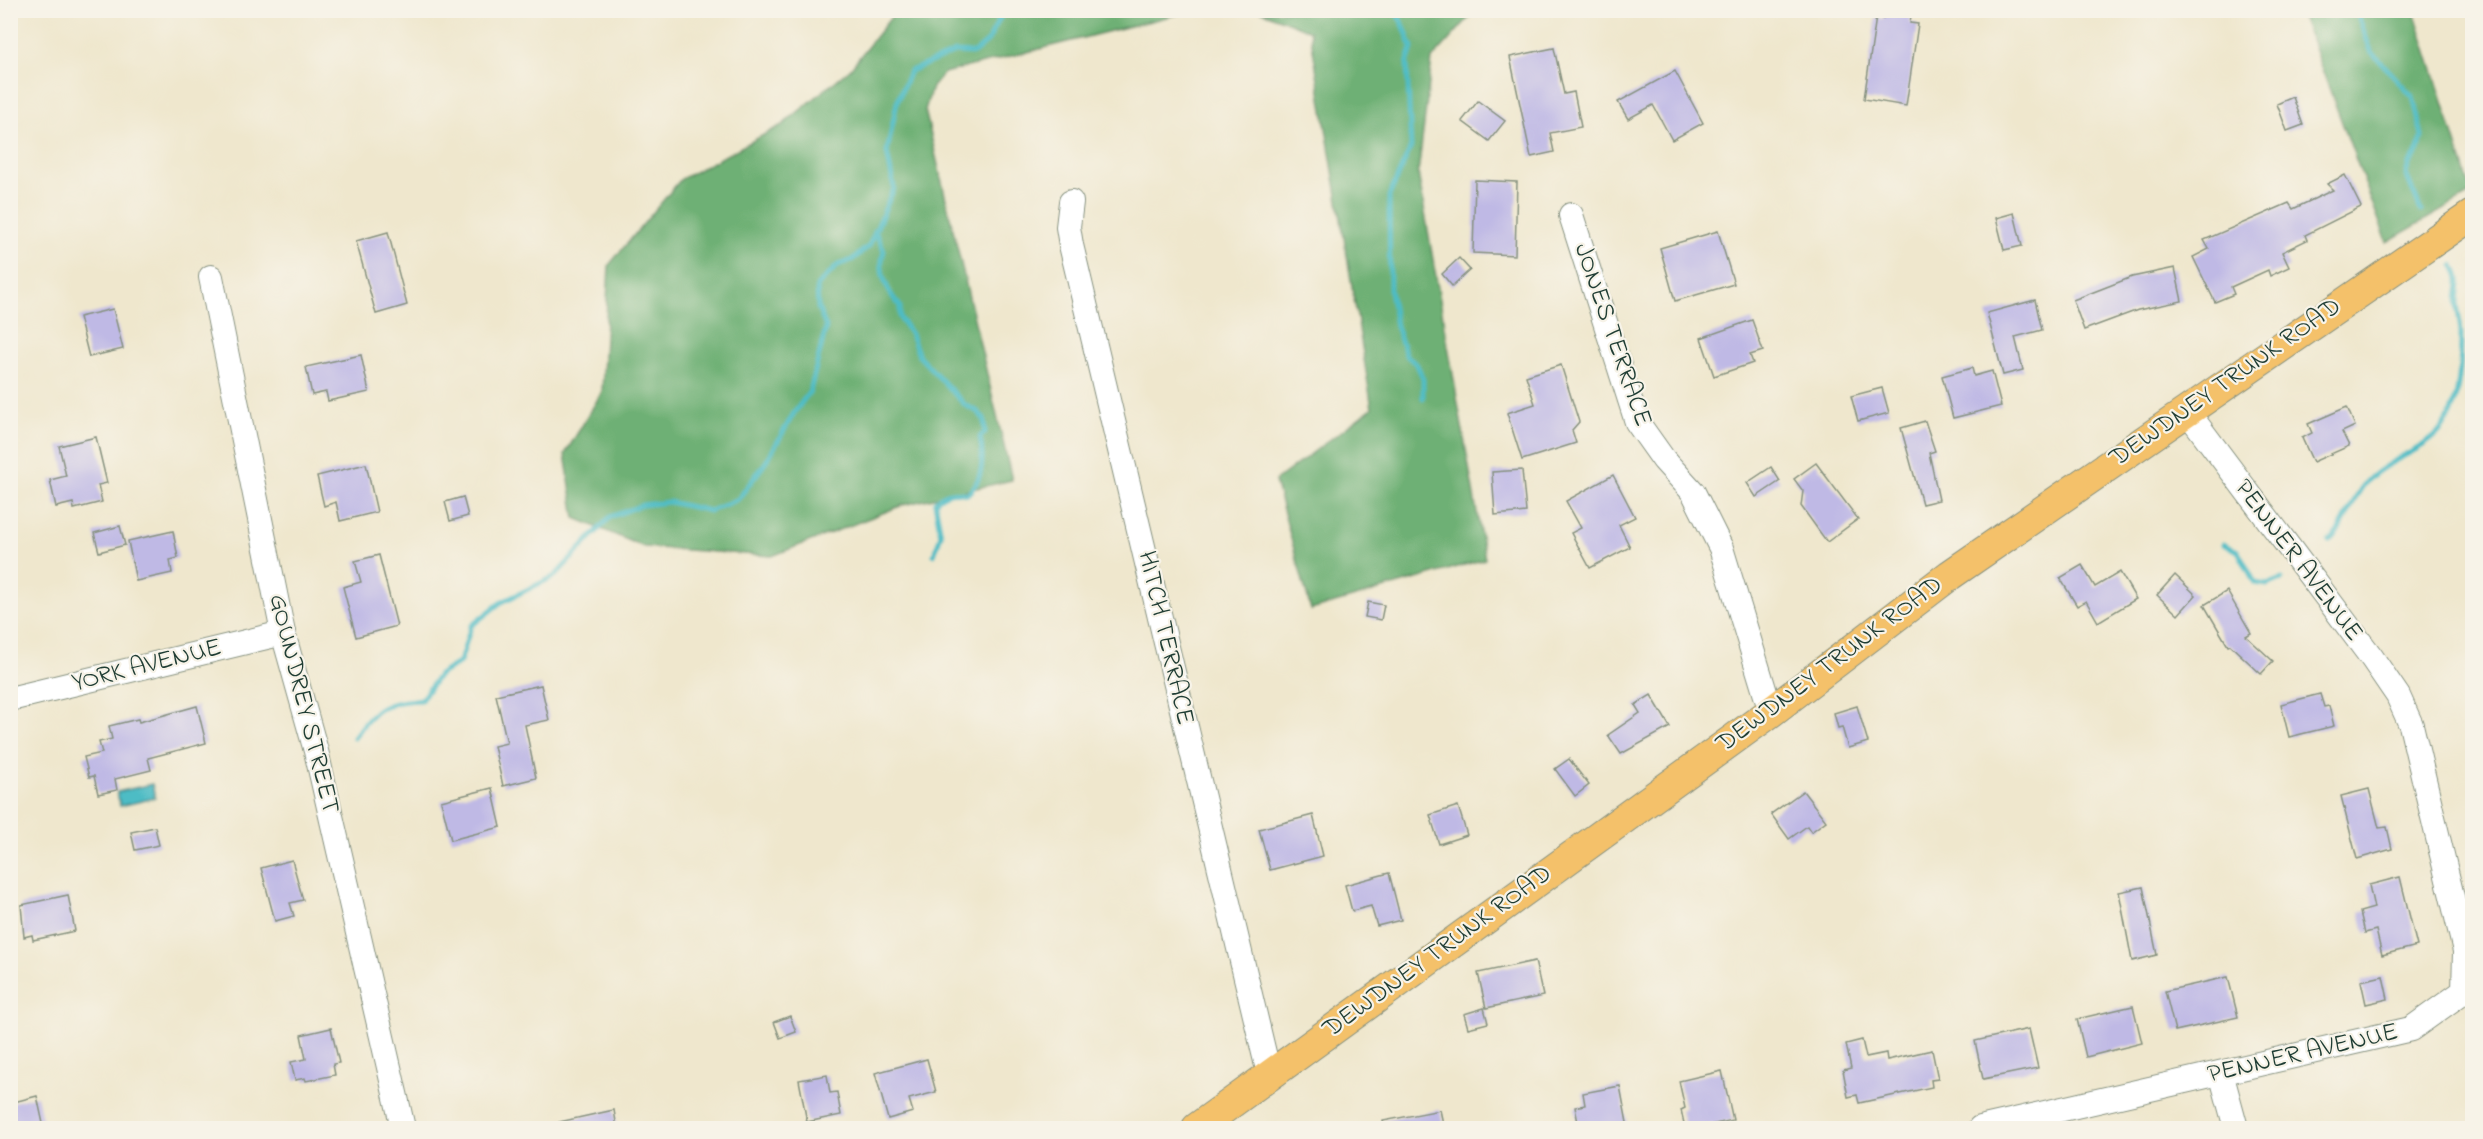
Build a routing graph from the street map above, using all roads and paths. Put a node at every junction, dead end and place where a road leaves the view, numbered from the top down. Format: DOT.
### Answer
graph roads {
  1 [pos="1071,202"];
  2 [pos="2472,214"];
  3 [pos="1570,215"];
  4 [pos="210,278"];
  5 [pos="2186,410"];
  6 [pos="283,633"];
  7 [pos="10,699"];
  8 [pos="1771,712"];
  9 [pos="2221,1073"];
  10 [pos="1269,1074"];
  11 [pos="403,1128"];
  12 [pos="1197,1128"];
  13 [pos="1980,1128"];
  14 [pos="2236,1128"];
  1 -- 10 [label="street, HITCH TERRACE"];
  2 -- 5 [label="main road, DEWDNEY TRUNK ROAD"];
  3 -- 8 [label="street, JONES TERRACE"];
  4 -- 6 [label="street, GOUNDREY STREET"];
  5 -- 8 [label="main road, DEWDNEY TRUNK ROAD"];
  5 -- 9 [label="street, PENNER AVENUE"];
  6 -- 7 [label="street, YORK AVENUE"];
  6 -- 11 [label="street, GOUNDREY STREET"];
  8 -- 10 [label="main road, DEWDNEY TRUNK ROAD"];
  9 -- 13 [label="street, PENNER AVENUE"];
  9 -- 14 [label="street"];
  10 -- 12 [label="main road, DEWDNEY TRUNK ROAD"];
}
